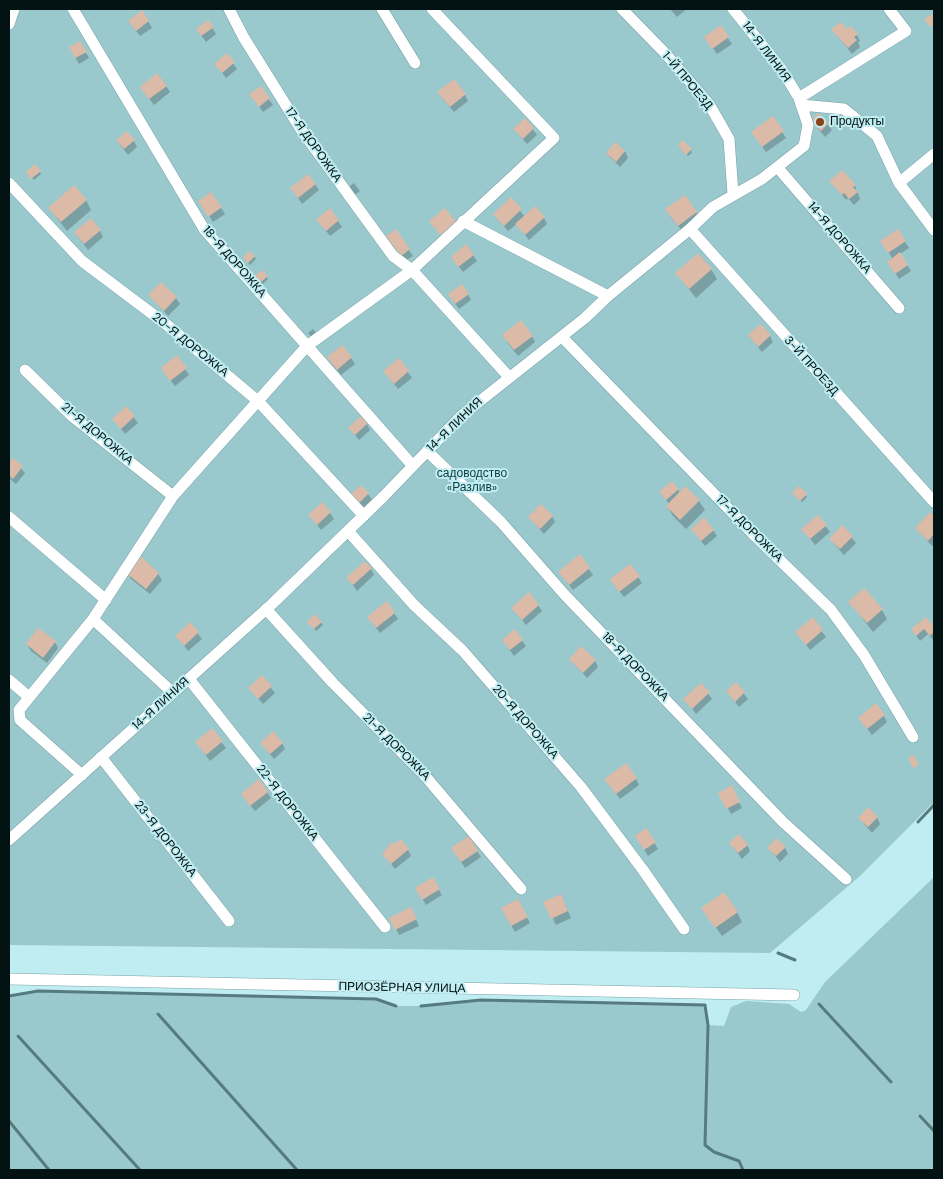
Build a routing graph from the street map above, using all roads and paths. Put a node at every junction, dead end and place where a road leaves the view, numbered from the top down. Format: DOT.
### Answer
graph roads {
  1 [pos="14,9"];
  2 [pos="73,9"];
  3 [pos="229,9"];
  4 [pos="382,9"];
  5 [pos="432,9"];
  6 [pos="622,9"];
  7 [pos="733,9"];
  8 [pos="889,9"];
  9 [pos="9,24"];
  10 [pos="415,63"];
  11 [pos="800,101"];
  12 [pos="934,154"];
  13 [pos="778,168"];
  14 [pos="9,183"];
  15 [pos="899,183"];
  16 [pos="733,194"];
  17 [pos="463,221"];
  18 [pos="690,230"];
  19 [pos="934,230"];
  20 [pos="412,270"];
  21 [pos="608,296"];
  22 [pos="900,308"];
  23 [pos="562,337"];
  24 [pos="307,346"];
  25 [pos="25,370"];
  26 [pos="510,376"];
  27 [pos="258,401"];
  28 [pos="427,451"];
  29 [pos="412,466"];
  30 [pos="173,496"];
  31 [pos="934,502"];
  32 [pos="364,516"];
  33 [pos="9,517"];
  34 [pos="348,531"];
  35 [pos="106,600"];
  36 [pos="266,609"];
  37 [pos="93,619"];
  38 [pos="189,679"];
  39 [pos="9,680"];
  40 [pos="173,693"];
  41 [pos="29,698"];
  42 [pos="913,738"];
  43 [pos="101,757"];
  44 [pos="82,775"];
  45 [pos="9,840"];
  46 [pos="846,880"];
  47 [pos="521,889"];
  48 [pos="229,921"];
  49 [pos="385,927"];
  50 [pos="684,929"];
  51 [pos="9,979"];
  52 [pos="794,995"];
  1 -- 9 [label="street"];
  2 -- 24 [label="street, 18-Я ДОРОЖКА"];
  3 -- 20 [label="street, 17-Я ДОРОЖКА"];
  4 -- 10 [label="street"];
  5 -- 17 [label="street"];
  6 -- 16 [label="street, 1-Й ПРОЕЗД"];
  7 -- 11 [label="street, 14-Я ЛИНИЯ"];
  8 -- 11 [label="street"];
  11 -- 13 [label="street, 14-Я ЛИНИЯ"];
  11 -- 15 [label="street"];
  12 -- 15 [label="street"];
  13 -- 16 [label="street, 14-Я ЛИНИЯ"];
  13 -- 22 [label="street, 14-Я ДОРОЖКА"];
  14 -- 27 [label="street, 20-Я ДОРОЖКА"];
  15 -- 19 [label="street"];
  16 -- 18 [label="street, 14-Я ЛИНИЯ"];
  17 -- 20 [label="street"];
  17 -- 21 [label="street"];
  18 -- 21 [label="street, 14-Я ЛИНИЯ"];
  18 -- 31 [label="street, 3-Й ПРОЕЗД"];
  20 -- 24 [label="street"];
  20 -- 26 [label="street, 17-Я ДОРОЖКА"];
  21 -- 23 [label="street, 14-Я ЛИНИЯ"];
  23 -- 26 [label="street, 14-Я ЛИНИЯ"];
  23 -- 42 [label="street, 17-Я ДОРОЖКА"];
  24 -- 27 [label="street"];
  24 -- 29 [label="street, 18-Я ДОРОЖКА"];
  25 -- 30 [label="street, 21-Я ДОРОЖКА"];
  26 -- 28 [label="street, 14-Я ЛИНИЯ"];
  27 -- 30 [label="street"];
  27 -- 32 [label="street, 20-Я ДОРОЖКА"];
  28 -- 29 [label="street, 14-Я ЛИНИЯ"];
  28 -- 46 [label="street, 18-Я ДОРОЖКА"];
  29 -- 32 [label="street, 14-Я ЛИНИЯ"];
  30 -- 35 [label="street"];
  32 -- 34 [label="street, 14-Я ЛИНИЯ"];
  33 -- 35 [label="street"];
  34 -- 36 [label="street, 14-Я ЛИНИЯ"];
  34 -- 50 [label="street, 20-Я ДОРОЖКА"];
  35 -- 37 [label="street"];
  36 -- 38 [label="street, 14-Я ЛИНИЯ"];
  36 -- 47 [label="street, 21-Я ДОРОЖКА"];
  37 -- 40 [label="street"];
  37 -- 41 [label="street"];
  38 -- 40 [label="street, 14-Я ЛИНИЯ"];
  38 -- 49 [label="street, 22-Я ДОРОЖКА"];
  39 -- 41 [label="street"];
  40 -- 43 [label="street, 14-Я ЛИНИЯ"];
  41 -- 44 [label="street"];
  43 -- 44 [label="street, 14-Я ЛИНИЯ"];
  43 -- 48 [label="street, 23-Я ДОРОЖКА"];
  44 -- 45 [label="street, 14-Я ЛИНИЯ"];
  51 -- 52 [label="street, ПРИОЗЁРНАЯ УЛИЦА"];
}
